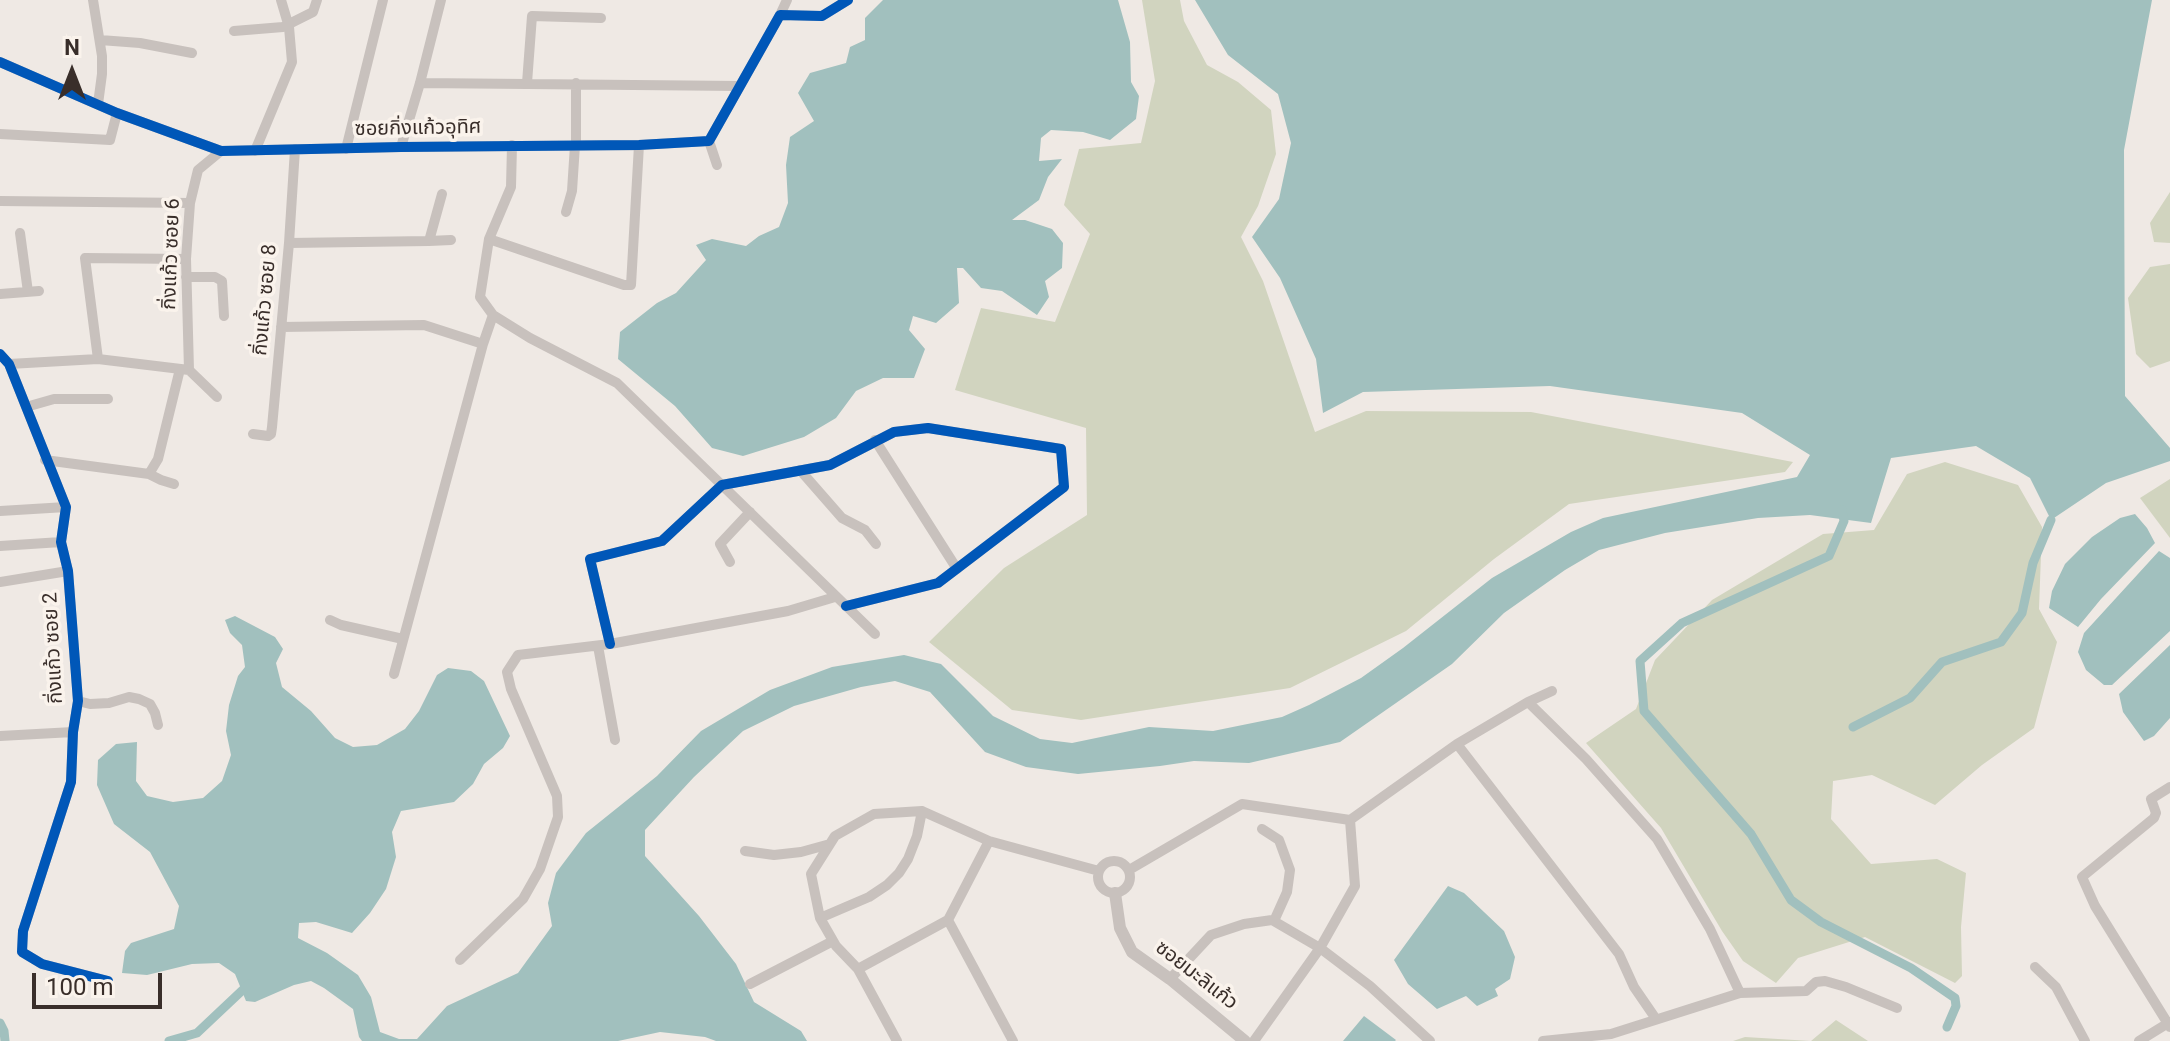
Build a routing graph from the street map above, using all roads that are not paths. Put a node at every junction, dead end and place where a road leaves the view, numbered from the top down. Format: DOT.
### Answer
graph roads {
  1 [pos="93,0"];
  2 [pos="281,0"];
  3 [pos="317,0"];
  4 [pos="383,0"];
  5 [pos="441,0"];
  6 [pos="787,0"];
  7 [pos="848,0"];
  8 [pos="780,15"];
  9 [pos="601,18"];
  10 [pos="288,24"];
  11 [pos="234,31"];
  12 [pos="100,40"];
  13 [pos="192,53"];
  14 [pos="0,62"];
  15 [pos="420,83"];
  16 [pos="527,83"];
  17 [pos="576,83"];
  18 [pos="740,86"];
  19 [pos="98,104"];
  20 [pos="117,113"];
  21 [pos="0,134"];
  22 [pos="709,141"];
  23 [pos="512,145"];
  24 [pos="575,145"];
  25 [pos="639,145"];
  26 [pos="401,147"];
  27 [pos="295,149"];
  28 [pos="346,149"];
  29 [pos="221,151"];
  30 [pos="255,151"];
  31 [pos="717,165"];
  32 [pos="442,194"];
  33 [pos="0,201"];
  34 [pos="190,203"];
  35 [pos="566,212"];
  36 [pos="20,233"];
  37 [pos="489,239"];
  38 [pos="451,240"];
  39 [pos="429,241"];
  40 [pos="289,243"];
  41 [pos="186,259"];
  42 [pos="186,277"];
  43 [pos="0,294"];
  44 [pos="493,315"];
  45 [pos="224,316"];
  46 [pos="281,327"];
  47 [pos="483,344"];
  48 [pos="0,354"];
  49 [pos="98,359"];
  50 [pos="9,364"];
  51 [pos="184,370"];
  52 [pos="217,397"];
  53 [pos="108,399"];
  54 [pos="26,407"];
  55 [pos="253,434"];
  56 [pos="875,440"];
  57 [pos="45,460"];
  58 [pos="800,470"];
  59 [pos="149,474"];
  60 [pos="174,484"];
  61 [pos="722,485"];
  62 [pos="66,507"];
  63 [pos="0,511"];
  64 [pos="750,512"];
  65 [pos="61,542"];
  66 [pos="876,544"];
  67 [pos="0,546"];
  68 [pos="730,562"];
  69 [pos="957,569"];
  70 [pos="68,571"];
  71 [pos="0,582"];
  72 [pos="835,597"];
  73 [pos="846,606"];
  74 [pos="330,620"];
  75 [pos="875,634"];
  76 [pos="403,639"];
  77 [pos="610,644"];
  78 [pos="598,646"];
  79 [pos="394,674"];
  80 [pos="1552,691"];
  81 [pos="78,701"];
  82 [pos="1528,702"];
  83 [pos="158,725"];
  84 [pos="73,732"];
  85 [pos="0,736"];
  86 [pos="615,740"];
  87 [pos="1457,744"];
  88 [pos="2170,787"];
  89 [pos="922,811"];
  90 [pos="1350,820"];
  91 [pos="1262,829"];
  92 [pos="989,841"];
  93 [pos="830,844"];
  94 [pos="745,851"];
  95 [pos="1129,870"];
  96 [pos="1099,871"];
  97 [pos="1115,893"];
  98 [pos="820,918"];
  99 [pos="948,920"];
  100 [pos="1274,921"];
  101 [pos="833,941"];
  102 [pos="1320,948"];
  103 [pos="460,960"];
  104 [pos="2035,967"];
  105 [pos="858,969"];
  106 [pos="1170,979"];
  107 [pos="108,981"];
  108 [pos="750,984"];
  109 [pos="1740,993"];
  110 [pos="1897,1008"];
  111 [pos="1656,1019"];
  112 [pos="2169,1024"];
  113 [pos="897,1041"];
  114 [pos="1013,1041"];
  115 [pos="1245,1041"];
  116 [pos="1254,1041"];
  117 [pos="1430,1041"];
  118 [pos="1543,1041"];
  119 [pos="2085,1041"];
  120 [pos="2139,1041"];
  1 -- 12 [label="street"];
  2 -- 10 [label="street"];
  3 -- 10 [label="street"];
  4 -- 28 [label="street"];
  5 -- 15 [label="street"];
  6 -- 8 [label="street"];
  7 -- 8 [label="street"];
  8 -- 18 [label="street"];
  9 -- 16 [label="street"];
  10 -- 11 [label="street"];
  10 -- 30 [label="street"];
  12 -- 13 [label="street"];
  12 -- 19 [label="street"];
  14 -- 19 [label="street, ซอยกิ่งแก้วอุทิศ"];
  15 -- 16 [label="street"];
  15 -- 26 [label="street"];
  16 -- 17 [label="street"];
  17 -- 18 [label="street"];
  17 -- 24 [label="street"];
  18 -- 22 [label="street"];
  19 -- 20 [label="street, ซอยกิ่งแก้วอุทิศ"];
  20 -- 21 [label="street"];
  20 -- 29 [label="street, ซอยกิ่งแก้วอุทิศ"];
  22 -- 25 [label="street, ซอยกิ่งแก้วอุทิศ"];
  22 -- 31 [label="street"];
  23 -- 24 [label="street, ซอยกิ่งแก้วอุทิศ"];
  23 -- 26 [label="street, ซอยกิ่งแก้วอุทิศ"];
  23 -- 37 [label="street"];
  24 -- 25 [label="street, ซอยกิ่งแก้วอุทิศ"];
  24 -- 35 [label="street"];
  25 -- 37 [label="street"];
  26 -- 28 [label="street, ซอยกิ่งแก้วอุทิศ"];
  27 -- 28 [label="street, ซอยกิ่งแก้วอุทิศ"];
  27 -- 30 [label="street, ซอยกิ่งแก้วอุทิศ"];
  27 -- 40 [label="street, กิ่งแก้ว ซอย 8"];
  29 -- 30 [label="street, ซอยกิ่งแก้วอุทิศ"];
  29 -- 34 [label="street, กิ่งแก้ว ซอย 6"];
  32 -- 39 [label="street"];
  33 -- 34 [label="street"];
  34 -- 41 [label="street, กิ่งแก้ว ซอย 6"];
  36 -- 43 [label="street"];
  37 -- 44 [label="street"];
  38 -- 39 [label="street"];
  39 -- 40 [label="street"];
  40 -- 46 [label="street, กิ่งแก้ว ซอย 8"];
  41 -- 42 [label="street, กิ่งแก้ว ซอย 6"];
  41 -- 49 [label="street"];
  42 -- 45 [label="street"];
  42 -- 51 [label="street, กิ่งแก้ว ซอย 6"];
  44 -- 47 [label="street"];
  44 -- 61 [label="street"];
  46 -- 47 [label="street"];
  46 -- 55 [label="street, กิ่งแก้ว ซอย 8"];
  47 -- 76 [label="street"];
  48 -- 50 [label="street"];
  49 -- 50 [label="street"];
  49 -- 51 [label="street"];
  50 -- 54 [label="street"];
  51 -- 52 [label="street"];
  51 -- 59 [label="street, กิ่งแก้ว ซอย 6"];
  53 -- 54 [label="street"];
  54 -- 57 [label="street"];
  56 -- 58 [label="street"];
  56 -- 69 [label="street"];
  56 -- 69 [label="street"];
  57 -- 59 [label="street"];
  57 -- 62 [label="street"];
  58 -- 61 [label="street"];
  58 -- 66 [label="street"];
  59 -- 60 [label="street"];
  61 -- 64 [label="street"];
  61 -- 77 [label="street"];
  62 -- 63 [label="street"];
  62 -- 65 [label="street, กิ่งแก้ว ซอย 2"];
  64 -- 68 [label="street"];
  64 -- 72 [label="street"];
  65 -- 67 [label="street"];
  65 -- 70 [label="street, กิ่งแก้ว ซอย 2"];
  69 -- 73 [label="street"];
  70 -- 71 [label="street"];
  70 -- 81 [label="street, กิ่งแก้ว ซอย 2"];
  72 -- 73 [label="street"];
  72 -- 77 [label="street"];
  73 -- 75 [label="street"];
  74 -- 76 [label="street"];
  76 -- 79 [label="street"];
  77 -- 78 [label="street"];
  78 -- 86 [label="street"];
  78 -- 103 [label="street"];
  80 -- 82 [label="street"];
  81 -- 83 [label="street"];
  81 -- 84 [label="street, กิ่งแก้ว ซอย 2"];
  82 -- 87 [label="street"];
  82 -- 109 [label="street"];
  84 -- 85 [label="street"];
  84 -- 107 [label="street, กิ่งแก้ว ซอย 2"];
  87 -- 90 [label="street"];
  87 -- 111 [label="street"];
  88 -- 112 [label="street"];
  89 -- 92 [label="street"];
  89 -- 93 [label="street"];
  89 -- 98 [label="street"];
  90 -- 95 [label="street"];
  90 -- 102 [label="street"];
  91 -- 100 [label="street"];
  92 -- 96 [label="street"];
  92 -- 99 [label="street"];
  93 -- 94 [label="street"];
  93 -- 98 [label="street"];
  95 -- 96 [label="street"];
  95 -- 97 [label="street"];
  96 -- 97 [label="street"];
  97 -- 106 [label="street, ซอยมะลิแก้ว"];
  98 -- 101 [label="street"];
  99 -- 105 [label="street"];
  99 -- 114 [label="street"];
  100 -- 102 [label="street"];
  100 -- 106 [label="street"];
  101 -- 105 [label="street"];
  101 -- 108 [label="street"];
  102 -- 116 [label="street"];
  102 -- 117 [label="street"];
  104 -- 119 [label="street"];
  105 -- 113 [label="street"];
  106 -- 115 [label="street, ซอยมะลิแก้ว"];
  109 -- 110 [label="street"];
  109 -- 111 [label="street"];
  111 -- 118 [label="street"];
  112 -- 120 [label="street"];
}
